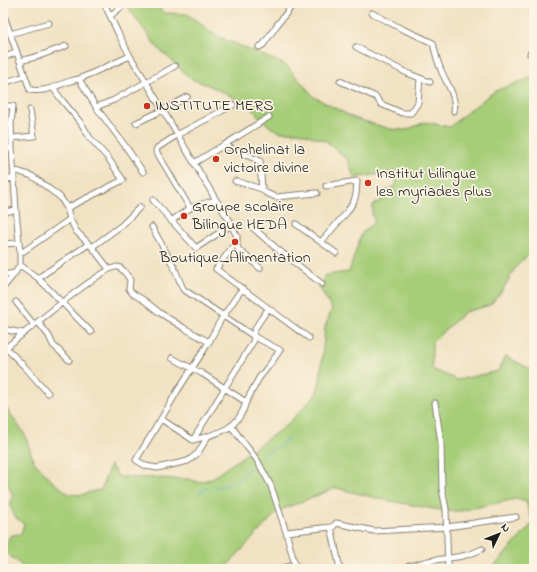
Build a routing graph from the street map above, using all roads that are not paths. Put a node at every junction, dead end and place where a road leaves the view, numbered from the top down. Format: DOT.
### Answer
graph roads {
  1 [pos="104,3"];
  2 [pos="126,3"];
  3 [pos="291,3"];
  4 [pos="372,12"];
  5 [pos="3,13"];
  6 [pos="110,16"];
  7 [pos="49,23"];
  8 [pos="10,34"];
  9 [pos="66,46"];
  10 [pos="259,47"];
  11 [pos="356,47"];
  12 [pos="534,47"];
  13 [pos="18,52"];
  14 [pos="530,54"];
  15 [pos="130,56"];
  16 [pos="3,58"];
  17 [pos="20,61"];
  18 [pos="175,66"];
  19 [pos="25,76"];
  20 [pos="420,78"];
  21 [pos="79,79"];
  22 [pos="340,81"];
  23 [pos="146,82"];
  24 [pos="430,82"];
  25 [pos="3,84"];
  26 [pos="53,88"];
  27 [pos="187,97"];
  28 [pos="233,105"];
  29 [pos="3,106"];
  30 [pos="96,107"];
  31 [pos="30,110"];
  32 [pos="163,110"];
  33 [pos="454,111"];
  34 [pos="269,117"];
  35 [pos="136,123"];
  36 [pos="3,124"];
  37 [pos="11,124"];
  38 [pos="177,135"];
  39 [pos="12,138"];
  40 [pos="224,145"];
  41 [pos="12,148"];
  42 [pos="3,149"];
  43 [pos="194,163"];
  44 [pos="14,170"];
  45 [pos="143,172"];
  46 [pos="14,178"];
  47 [pos="3,180"];
  48 [pos="235,181"];
  49 [pos="326,186"];
  50 [pos="262,189"];
  51 [pos="317,193"];
  52 [pos="153,200"];
  53 [pos="216,200"];
  54 [pos="140,207"];
  55 [pos="67,208"];
  56 [pos="190,208"];
  57 [pos="16,210"];
  58 [pos="3,212"];
  59 [pos="70,219"];
  60 [pos="171,221"];
  61 [pos="296,224"];
  62 [pos="231,225"];
  63 [pos="152,227"];
  64 [pos="252,227"];
  65 [pos="236,242"];
  66 [pos="321,242"];
  67 [pos="19,243"];
  68 [pos="3,244"];
  69 [pos="90,246"];
  70 [pos="20,252"];
  71 [pos="336,253"];
  72 [pos="20,265"];
  73 [pos="260,268"];
  74 [pos="109,269"];
  75 [pos="15,274"];
  76 [pos="3,275"];
  77 [pos="38,278"];
  78 [pos="322,284"];
  79 [pos="3,288"];
  80 [pos="243,288"];
  81 [pos="16,302"];
  82 [pos="62,303"];
  83 [pos="268,309"];
  84 [pos="224,316"];
  85 [pos="36,324"];
  86 [pos="3,330"];
  87 [pos="91,332"];
  88 [pos="23,333"];
  89 [pos="255,337"];
  90 [pos="309,338"];
  91 [pos="209,342"];
  92 [pos="4,348"];
  93 [pos="172,358"];
  94 [pos="68,360"];
  95 [pos="192,368"];
  96 [pos="225,388"];
  97 [pos="48,393"];
  98 [pos="246,402"];
  99 [pos="435,403"];
  100 [pos="161,419"];
  101 [pos="231,426"];
  102 [pos="208,436"];
  103 [pos="193,440"];
  104 [pos="516,516"];
  105 [pos="331,527"];
  106 [pos="447,528"];
  107 [pos="286,532"];
  108 [pos="482,548"];
  109 [pos="448,559"];
  110 [pos="296,567"];
  111 [pos="279,569"];
  112 [pos="340,569"];
  113 [pos="409,569"];
  114 [pos="448,569"];
  1 -- 6 [label="street"];
  2 -- 6 [label="street"];
  3 -- 10 [label="street"];
  4 -- 33 [label="street"];
  5 -- 8 [label="street"];
  6 -- 15 [label="street"];
  7 -- 8 [label="street"];
  8 -- 13 [label="street"];
  9 -- 17 [label="street"];
  11 -- 20 [label="street"];
  12 -- 14 [label="street"];
  13 -- 16 [label="street"];
  13 -- 17 [label="street"];
  15 -- 21 [label="street"];
  15 -- 23 [label="street"];
  17 -- 19 [label="street"];
  18 -- 23 [label="street"];
  19 -- 25 [label="street"];
  19 -- 26 [label="street"];
  20 -- 22 [label="street"];
  20 -- 24 [label="street"];
  21 -- 26 [label="street"];
  21 -- 30 [label="street"];
  23 -- 30 [label="street"];
  23 -- 32 [label="street"];
  26 -- 55 [label="street"];
  27 -- 32 [label="street"];
  28 -- 38 [label="street"];
  29 -- 37 [label="street"];
  30 -- 45 [label="street"];
  31 -- 39 [label="street"];
  32 -- 35 [label="street"];
  32 -- 38 [label="street"];
  34 -- 40 [label="street"];
  36 -- 37 [label="street"];
  37 -- 39 [label="street"];
  38 -- 43 [label="street"];
  38 -- 56 [label="street"];
  39 -- 41 [label="street"];
  40 -- 43 [label="street"];
  40 -- 50 [label="street"];
  41 -- 42 [label="street"];
  41 -- 44 [label="street"];
  43 -- 53 [label="street"];
  44 -- 46 [label="street"];
  44 -- 55 [label="street"];
  46 -- 47 [label="street"];
  46 -- 57 [label="street"];
  48 -- 50 [label="street"];
  49 -- 66 [label="street"];
  50 -- 51 [label="street"];
  52 -- 60 [label="street"];
  53 -- 56 [label="street"];
  53 -- 62 [label="street"];
  54 -- 69 [label="street"];
  55 -- 59 [label="street"];
  56 -- 60 [label="street"];
  57 -- 58 [label="street"];
  57 -- 67 [label="street"];
  59 -- 69 [label="street"];
  59 -- 70 [label="street"];
  60 -- 62 [label="street"];
  61 -- 66 [label="street"];
  62 -- 65 [label="street"];
  63 -- 84 [label="street"];
  64 -- 78 [label="street"];
  65 -- 73 [label="street"];
  65 -- 80 [label="street"];
  66 -- 71 [label="street"];
  67 -- 68 [label="street"];
  67 -- 70 [label="street"];
  69 -- 74 [label="street"];
  69 -- 77 [label="street"];
  70 -- 72 [label="street"];
  72 -- 75 [label="street"];
  72 -- 77 [label="street"];
  74 -- 82 [label="street"];
  74 -- 91 [label="street"];
  75 -- 76 [label="street"];
  75 -- 79 [label="street"];
  77 -- 82 [label="street"];
  80 -- 83 [label="street"];
  80 -- 84 [label="street"];
  81 -- 85 [label="street"];
  82 -- 85 [label="street"];
  82 -- 87 [label="street"];
  83 -- 89 [label="street"];
  83 -- 90 [label="street"];
  84 -- 89 [label="street"];
  84 -- 91 [label="street"];
  85 -- 88 [label="street"];
  85 -- 94 [label="street"];
  86 -- 88 [label="street"];
  88 -- 92 [label="street"];
  89 -- 96 [label="street"];
  89 -- 98 [label="street"];
  91 -- 95 [label="street"];
  92 -- 97 [label="street"];
  93 -- 95 [label="street"];
  95 -- 96 [label="street"];
  95 -- 100 [label="street"];
  96 -- 98 [label="street"];
  96 -- 103 [label="street"];
  98 -- 101 [label="street"];
  99 -- 106 [label="street"];
  100 -- 102 [label="street"];
  100 -- 103 [label="street"];
  101 -- 102 [label="street"];
  101 -- 107 [label="street"];
  102 -- 103 [label="street"];
  104 -- 106 [label="street"];
  105 -- 106 [label="street"];
  105 -- 107 [label="street"];
  105 -- 112 [label="street"];
  106 -- 109 [label="street"];
  107 -- 110 [label="street"];
  108 -- 109 [label="street"];
  109 -- 113 [label="street"];
  109 -- 114 [label="street"];
  110 -- 111 [label="street"];
}
